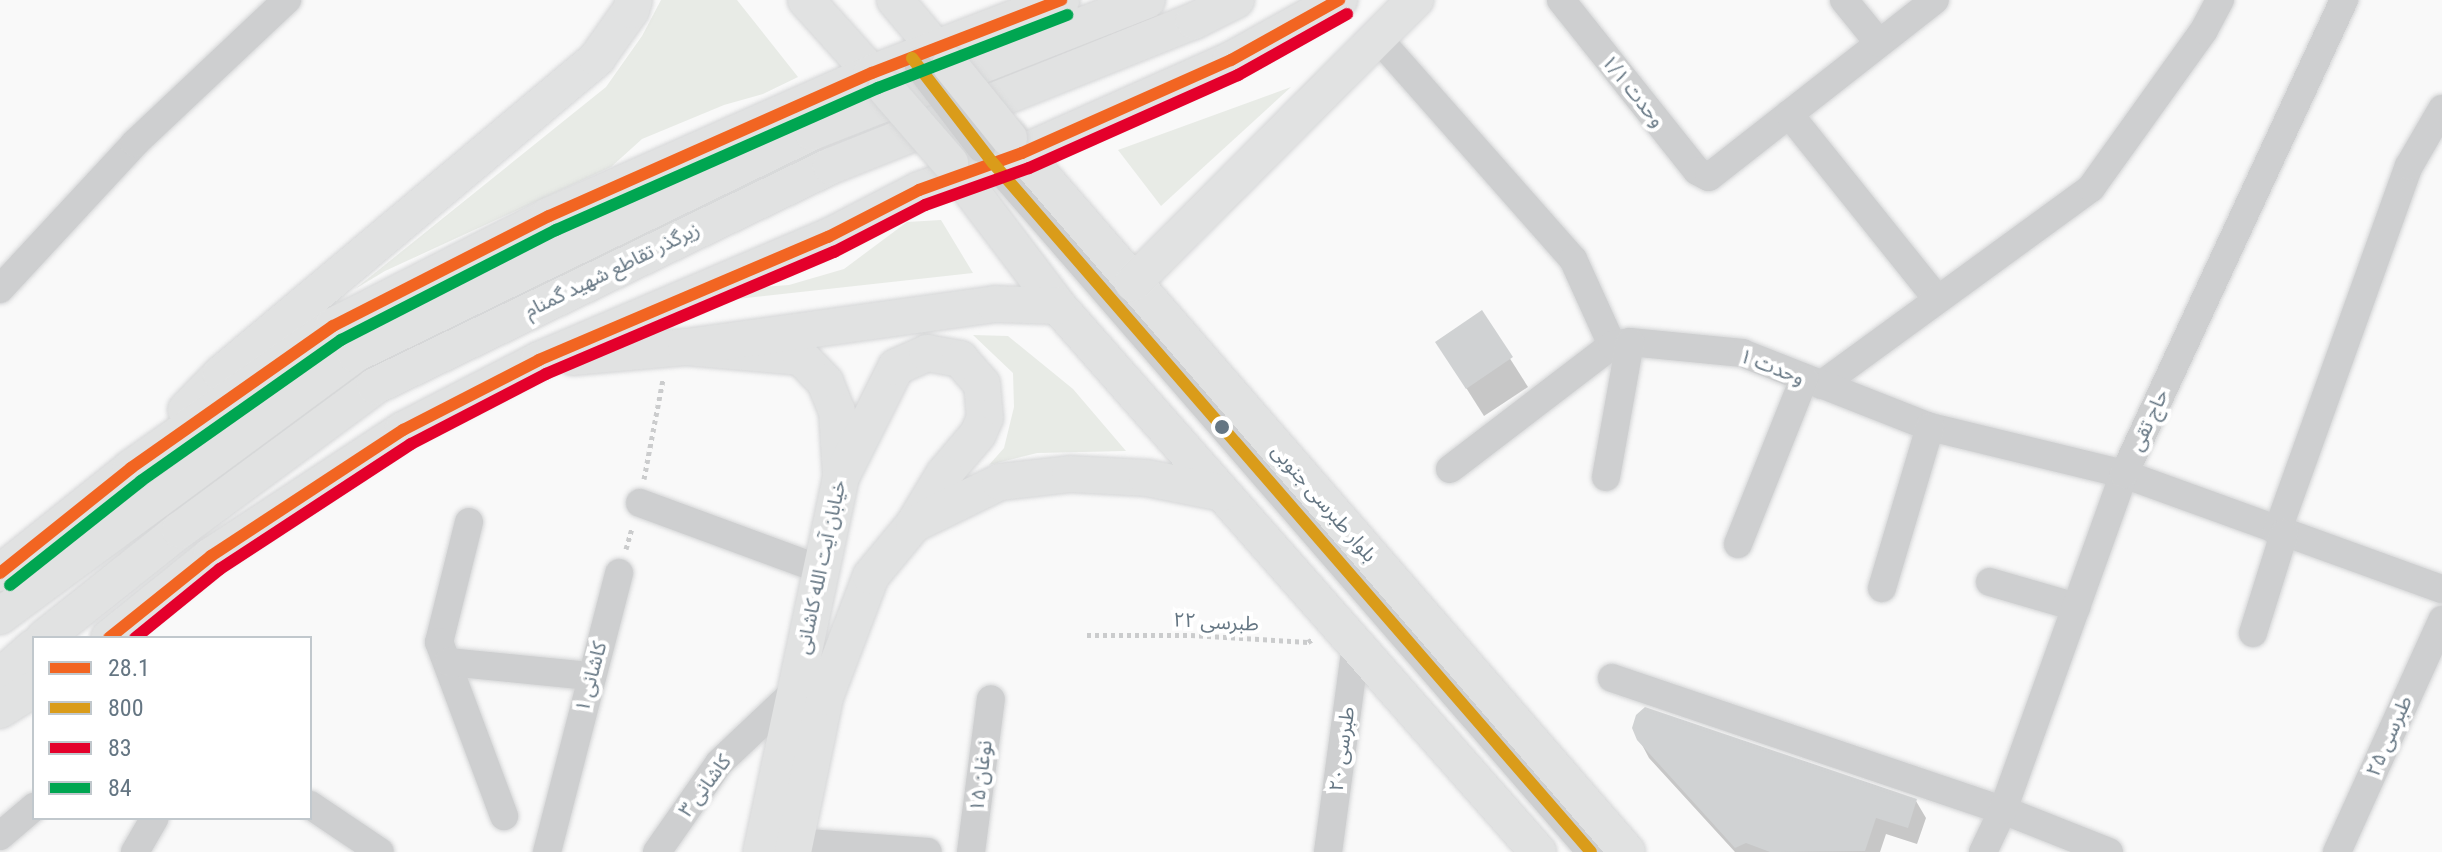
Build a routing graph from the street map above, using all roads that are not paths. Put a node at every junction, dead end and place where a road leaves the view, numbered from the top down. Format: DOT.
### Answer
graph roads {
  1 [pos="287,0"];
  2 [pos="634,0"];
  3 [pos="806,0"];
  4 [pos="895,0"];
  5 [pos="1061,0"];
  6 [pos="1147,0"];
  7 [pos="1236,0"];
  8 [pos="1339,0"];
  9 [pos="1415,0"];
  10 [pos="1561,0"];
  11 [pos="1844,0"];
  12 [pos="1935,0"];
  13 [pos="2220,0"];
  14 [pos="2344,0"];
  15 [pos="1377,37"];
  16 [pos="1879,43"];
  17 [pos="910,68"];
  18 [pos="2442,109"];
  19 [pos="1789,114"];
  20 [pos="983,157"];
  21 [pos="1133,283"];
  22 [pos="0,289"];
  23 [pos="1937,299"];
  24 [pos="1058,306"];
  25 [pos="1621,344"];
  26 [pos="677,348"];
  27 [pos="539,360"];
  28 [pos="1812,382"];
  29 [pos="1930,427"];
  30 [pos="131,468"];
  31 [pos="1450,469"];
  32 [pos="2124,474"];
  33 [pos="841,477"];
  34 [pos="1606,477"];
  35 [pos="1222,493"];
  36 [pos="640,503"];
  37 [pos="469,522"];
  38 [pos="914,524"];
  39 [pos="2281,533"];
  40 [pos="1738,544"];
  41 [pos="822,570"];
  42 [pos="0,573"];
  43 [pos="619,573"];
  44 [pos="1990,582"];
  45 [pos="1882,588"];
  46 [pos="2442,589"];
  47 [pos="2076,607"];
  48 [pos="0,616"];
  49 [pos="2442,620"];
  50 [pos="2253,633"];
  51 [pos="1347,635"];
  52 [pos="47,636"];
  53 [pos="111,636"];
  54 [pos="32,649"];
  55 [pos="449,662"];
  56 [pos="590,676"];
  57 [pos="0,677"];
  58 [pos="1612,678"];
  59 [pos="32,690"];
  60 [pos="794,692"];
  61 [pos="991,699"];
  62 [pos="0,710"];
  63 [pos="312,806"];
  64 [pos="32,809"];
  65 [pos="2003,810"];
  66 [pos="504,816"];
  67 [pos="154,820"];
  68 [pos="0,836"];
  69 [pos="783,849"];
  70 [pos="135,852"];
  71 [pos="380,852"];
  72 [pos="547,852"];
  73 [pos="657,852"];
  74 [pos="928,852"];
  75 [pos="971,852"];
  76 [pos="1328,852"];
  77 [pos="1538,852"];
  78 [pos="1573,852"];
  79 [pos="1591,852"];
  80 [pos="1627,852"];
  81 [pos="1983,852"];
  82 [pos="2109,852"];
  83 [pos="2337,852"];
  1 -- 22 [label="street"];
  2 -- 30 [label="main road"];
  3 -- 17 [label="main road"];
  4 -- 17 [label="main road"];
  5 -- 17 [label="main road"];
  6 -- 48 [label="main road, زیرگذر تقاطع شهید گمنام"];
  7 -- 52 [label="main road, زیرگذر تقاطع شهید گمنام"];
  8 -- 20 [label="main road"];
  9 -- 15 [label="main road"];
  10 -- 19 [label="street, وحدت ۱/۱"];
  11 -- 16 [label="street"];
  12 -- 16 [label="street"];
  13 -- 23 [label="street"];
  14 -- 32 [label="street, حاج تقی"];
  15 -- 21 [label="main road"];
  15 -- 25 [label="street"];
  16 -- 19 [label="street"];
  17 -- 20 [label="main road, bridge"];
  17 -- 20 [label="main road, bridge"];
  17 -- 30 [label="main road"];
  18 -- 39 [label="street"];
  19 -- 23 [label="street"];
  20 -- 21 [label="main road, بلوار طبرسی جنوبی"];
  20 -- 24 [label="main road"];
  20 -- 27 [label="main road"];
  20 -- 78 [label="street"];
  20 -- 79 [label="street"];
  21 -- 80 [label="main road, بلوار طبرسی جنوبی"];
  23 -- 28 [label="street"];
  24 -- 26 [label="main road"];
  24 -- 35 [label="main road"];
  25 -- 28 [label="street, وحدت ۱"];
  25 -- 31 [label="street"];
  25 -- 34 [label="street"];
  26 -- 27 [label="main road"];
  26 -- 33 [label="main road, خیابان آیت الله کاشانی"];
  27 -- 53 [label="main road"];
  28 -- 29 [label="street, وحدت ۱"];
  28 -- 40 [label="street"];
  29 -- 32 [label="street, وحدت ۱"];
  29 -- 45 [label="street"];
  30 -- 42 [label="main road"];
  32 -- 39 [label="street, وحدت ۱"];
  32 -- 47 [label="street, حاج تقی"];
  33 -- 38 [label="main road"];
  33 -- 41 [label="main road, خیابان آیت الله کاشانی"];
  35 -- 38 [label="main road, خیابان آیت الله کاشانی"];
  35 -- 51 [label="main road"];
  36 -- 41 [label="street"];
  37 -- 55 [label="street"];
  38 -- 69 [label="main road, خیابان آیت الله کاشانی"];
  39 -- 46 [label="street, وحدت ۱"];
  39 -- 50 [label="street"];
  41 -- 60 [label="main road, خیابان آیت الله کاشانی"];
  43 -- 56 [label="street, کاشانی ۱"];
  44 -- 47 [label="street"];
  47 -- 65 [label="street, حاج تقی"];
  49 -- 83 [label="street, طبرسی ۲۵"];
  51 -- 76 [label="street, طبرسی ۲۰"];
  51 -- 77 [label="main road"];
  54 -- 57 [label="main road"];
  55 -- 56 [label="street"];
  55 -- 66 [label="street"];
  56 -- 72 [label="street, کاشانی ۱"];
  58 -- 65 [label="street"];
  59 -- 62 [label="main road"];
  60 -- 69 [label="main road, خیابان آیت الله کاشانی"];
  60 -- 73 [label="street, کاشانی ۳"];
  61 -- 75 [label="street, نوغان ۱۵"];
  63 -- 71 [label="street"];
  64 -- 68 [label="street"];
  65 -- 81 [label="street, حاج تقی"];
  65 -- 82 [label="street"];
  67 -- 70 [label="street"];
  69 -- 74 [label="street"];
}
